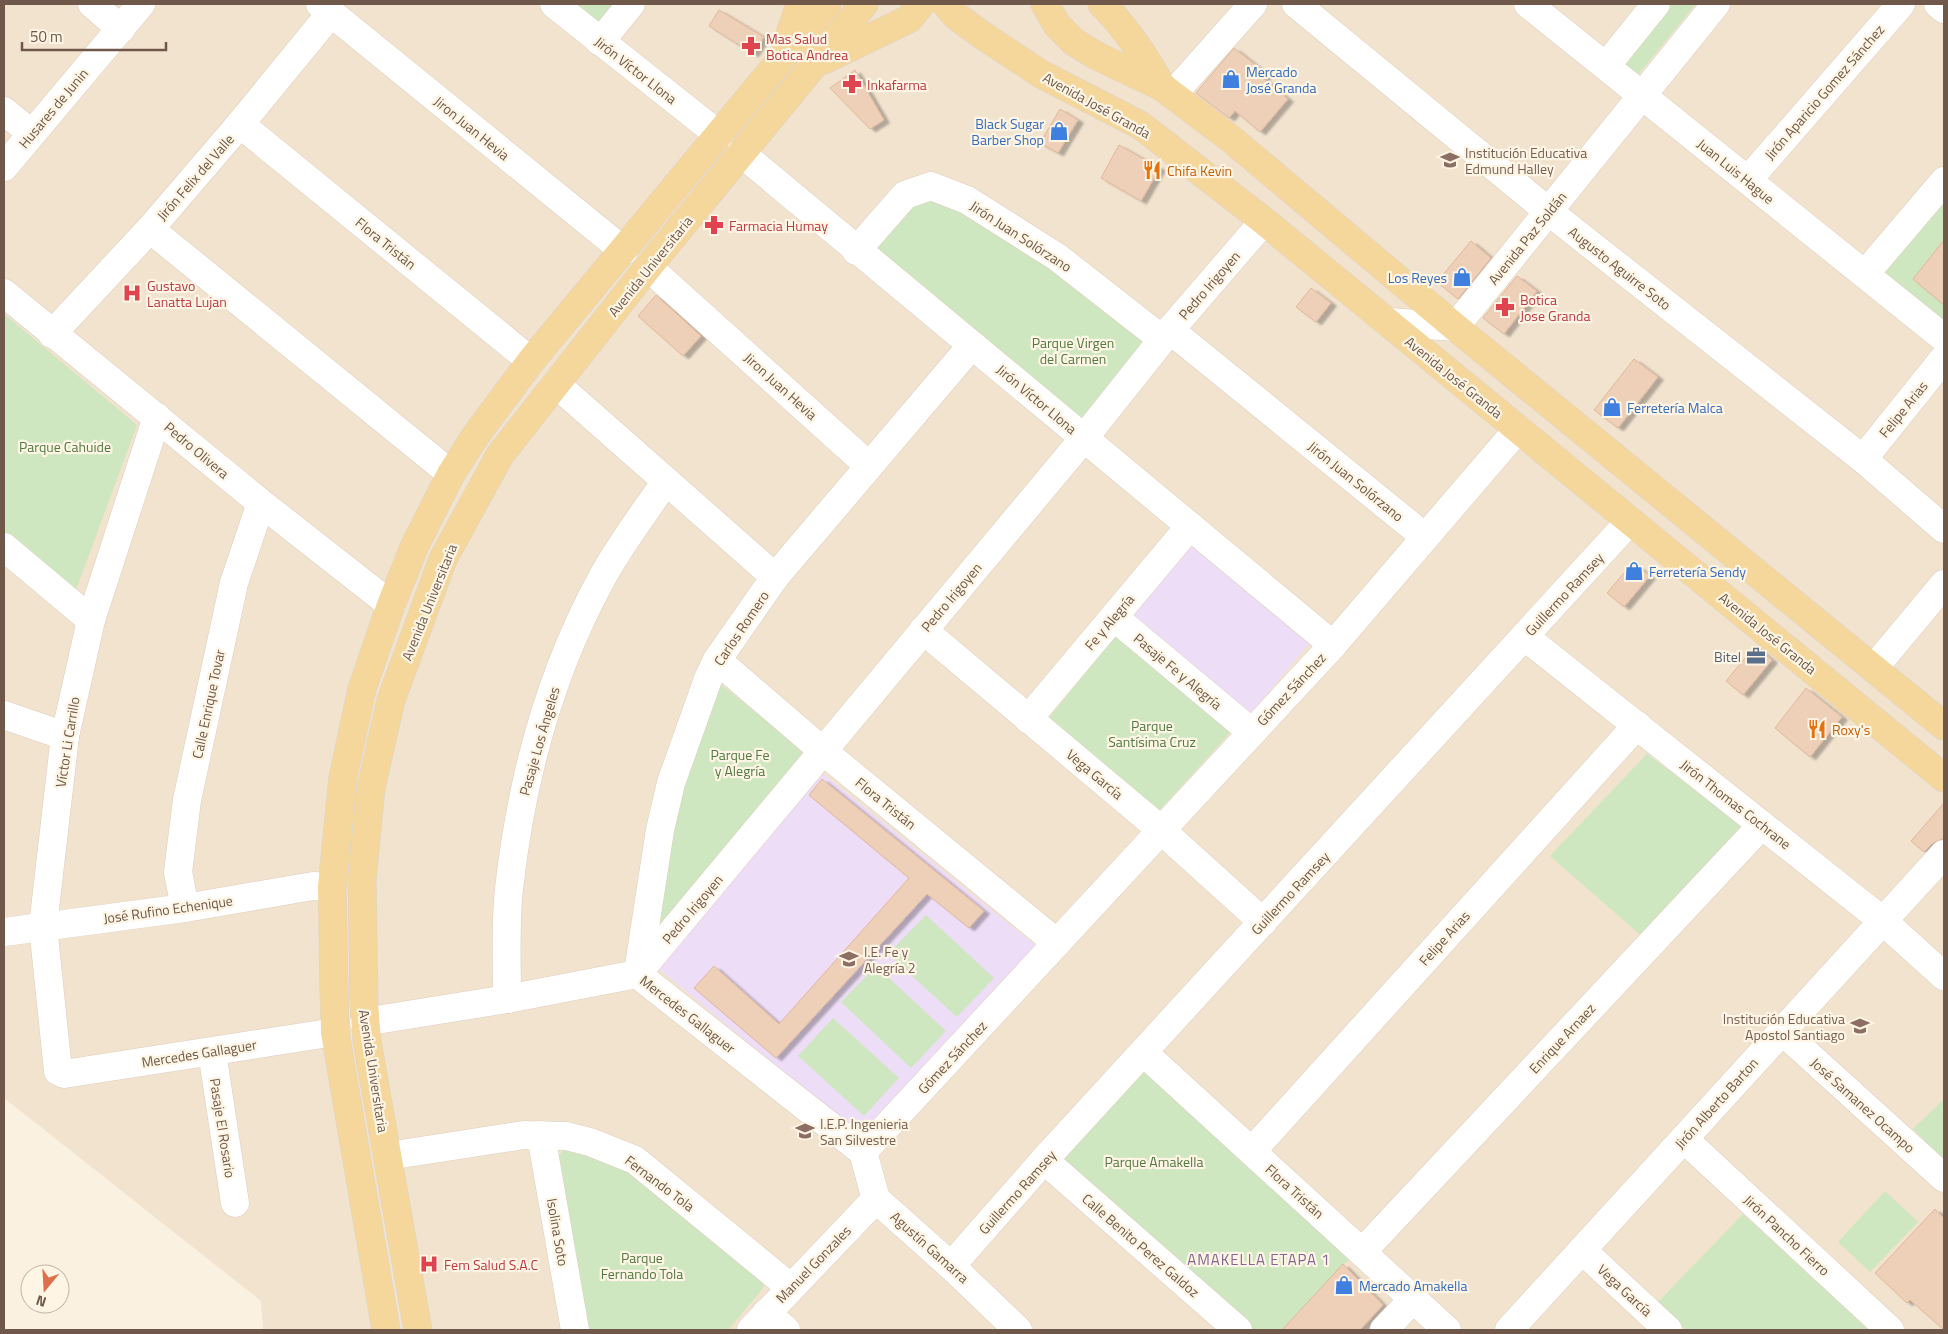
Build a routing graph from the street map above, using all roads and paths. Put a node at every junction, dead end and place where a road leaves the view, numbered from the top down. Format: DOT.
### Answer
graph roads {
  1 [pos="92,4"];
  2 [pos="141,4"];
  3 [pos="554,4"];
  4 [pos="631,4"];
  5 [pos="800,4"];
  6 [pos="827,4"];
  7 [pos="864,4"];
  8 [pos="921,4"];
  9 [pos="946,4"];
  10 [pos="1045,4"];
  11 [pos="1102,4"];
  12 [pos="1253,4"];
  13 [pos="1296,4"];
  14 [pos="1528,4"];
  15 [pos="1656,4"];
  16 [pos="1716,4"];
  17 [pos="1901,4"];
  18 [pos="1938,4"];
  19 [pos="326,8"];
  20 [pos="1944,9"];
  21 [pos="121,29"];
  22 [pos="600,42"];
  23 [pos="780,63"];
  24 [pos="816,64"];
  25 [pos="1606,66"];
  26 [pos="1167,91"];
  27 [pos="1642,95"];
  28 [pos="4,111"];
  29 [pos="240,124"];
  30 [pos="31,133"];
  31 [pos="719,135"];
  32 [pos="741,153"];
  33 [pos="4,167"];
  34 [pos="1748,180"];
  35 [pos="1944,181"];
  36 [pos="1548,211"];
  37 [pos="1264,221"];
  38 [pos="150,229"];
  39 [pos="624,251"];
  40 [pos="856,251"];
  41 [pos="648,267"];
  42 [pos="1865,274"];
  43 [pos="4,293"];
  44 [pos="1388,322"];
  45 [pos="1455,327"];
  46 [pos="52,334"];
  47 [pos="1166,335"];
  48 [pos="1944,338"];
  49 [pos="972,344"];
  50 [pos="1944,358"];
  51 [pos="531,362"];
  52 [pos="556,384"];
  53 [pos="157,417"];
  54 [pos="1518,429"];
  55 [pos="1084,438"];
  56 [pos="1863,459"];
  57 [pos="868,465"];
  58 [pos="452,474"];
  59 [pos="666,482"];
  60 [pos="261,503"];
  61 [pos="1630,521"];
  62 [pos="1190,526"];
  63 [pos="1944,529"];
  64 [pos="1426,537"];
  65 [pos="4,547"];
  66 [pos="776,577"];
  67 [pos="1944,584"];
  68 [pos="391,605"];
  69 [pos="1114,617"];
  70 [pos="91,620"];
  71 [pos="923,630"];
  72 [pos="1525,637"];
  73 [pos="1333,645"];
  74 [pos="717,660"];
  75 [pos="1874,668"];
  76 [pos="4,715"];
  77 [pos="1028,719"];
  78 [pos="1242,724"];
  79 [pos="1637,726"];
  80 [pos="1944,726"];
  81 [pos="65,736"];
  82 [pos="823,751"];
  83 [pos="1944,778"];
  84 [pos="1762,825"];
  85 [pos="1160,829"];
  86 [pos="1944,854"];
  87 [pos="332,887"];
  88 [pos="185,908"];
  89 [pos="1883,921"];
  90 [pos="1263,922"];
  91 [pos="43,926"];
  92 [pos="4,932"];
  93 [pos="1049,952"];
  94 [pos="637,974"];
  95 [pos="1944,976"];
  96 [pos="507,999"];
  97 [pos="364,1022"];
  98 [pos="1782,1031"];
  99 [pos="335,1032"];
  100 [pos="212,1052"];
  101 [pos="1143,1052"];
  102 [pos="64,1074"];
  103 [pos="540,1134"];
  104 [pos="1684,1139"];
  105 [pos="1252,1151"];
  106 [pos="863,1152"];
  107 [pos="388,1156"];
  108 [pos="1044,1160"];
  109 [pos="1944,1178"];
  110 [pos="876,1199"];
  111 [pos="235,1203"];
  112 [pos="1582,1250"];
  113 [pos="1362,1252"];
  114 [pos="951,1266"];
  115 [pos="790,1287"];
  116 [pos="1413,1298"];
  117 [pos="767,1325"];
  118 [pos="386,1330"];
  119 [pos="418,1330"];
  120 [pos="575,1330"];
  121 [pos="1018,1330"];
  122 [pos="1238,1330"];
  123 [pos="1384,1330"];
  124 [pos="1447,1330"];
  125 [pos="1509,1330"];
  126 [pos="1668,1330"];
  127 [pos="1890,1330"];
  1 -- 21 [label="street"];
  2 -- 21 [label="street, Husares de Junin"];
  3 -- 22 [label="street, Jirón Víctor Llona"];
  4 -- 22 [label="street"];
  5 -- 23 [label="main road"];
  6 -- 23 [label="main road"];
  7 -- 24 [label="main road, Avenida Universitaria"];
  8 -- 24 [label="main road"];
  9 -- 37 [label="main road, Avenida José Granda"];
  10 -- 26 [label="main road"];
  11 -- 26 [label="main road"];
  12 -- 26 [label="street"];
  13 -- 36 [label="street, Augusto Aguirre Soto"];
  14 -- 25 [label="street, Juan Luis Hague"];
  15 -- 25 [label="street"];
  16 -- 27 [label="street, Avenida Paz Soldán"];
  17 -- 34 [label="street, Jirón Aparicio Gomez Sánchez"];
  18 -- 20 [label="street"];
  19 -- 29 [label="street, Jirón Felix del Valle"];
  19 -- 39 [label="street, Jiron Juan Hevia"];
  21 -- 30 [label="street, Husares de Junin"];
  22 -- 31 [label="street, Jirón Víctor Llona"];
  23 -- 31 [label="main road"];
  24 -- 32 [label="main road, Avenida Universitaria"];
  25 -- 27 [label="street, Juan Luis Hague"];
  26 -- 45 [label="main road"];
  27 -- 34 [label="street, Juan Luis Hague"];
  27 -- 36 [label="street, Avenida Paz Soldán"];
  28 -- 30 [label="street"];
  29 -- 38 [label="street, Jirón Felix del Valle"];
  29 -- 51 [label="street, Flora Tristán"];
  30 -- 33 [label="street, Husares de Junin"];
  31 -- 39 [label="main road"];
  32 -- 40 [label="street, Jirón Víctor Llona"];
  32 -- 41 [label="main road, Avenida Universitaria"];
  34 -- 42 [label="street, Juan Luis Hague"];
  35 -- 42 [label="street"];
  36 -- 45 [label="street, Avenida Paz Soldán"];
  36 -- 56 [label="street, Augusto Aguirre Soto"];
  37 -- 44 [label="main road, Avenida José Granda"];
  37 -- 47 [label="street, Pedro Irigoyen"];
  38 -- 46 [label="street, Jirón Felix del Valle"];
  38 -- 58 [label="street"];
  39 -- 51 [label="main road"];
  40 -- 47 [label="street, Jirón Juan Solórzano"];
  40 -- 49 [label="street, Jirón Víctor Llona"];
  41 -- 52 [label="main road, Avenida Universitaria"];
  41 -- 57 [label="street, Jiron Juan Hevia"];
  42 -- 48 [label="street, Juan Luis Hague"];
  43 -- 46 [label="street, Pedro Olivera"];
  44 -- 45 [label="street"];
  44 -- 54 [label="main road, Avenida José Granda"];
  45 -- 75 [label="main road"];
  46 -- 53 [label="street, Pedro Olivera"];
  47 -- 55 [label="street, Pedro Irigoyen"];
  47 -- 64 [label="street, Jirón Juan Solórzano"];
  49 -- 55 [label="street, Jirón Víctor Llona"];
  49 -- 57 [label="street, Carlos Romero"];
  50 -- 56 [label="street, Felipe Arias"];
  51 -- 58 [label="main road"];
  52 -- 59 [label="street"];
  52 -- 97 [label="main road, Avenida Universitaria"];
  53 -- 60 [label="street, Pedro Olivera"];
  53 -- 70 [label="street, Víctor Li Carrillo"];
  54 -- 61 [label="main road, Avenida José Granda"];
  54 -- 64 [label="street, Gómez Sánchez"];
  55 -- 62 [label="street, Jirón Víctor Llona"];
  55 -- 71 [label="street, Pedro Irigoyen"];
  56 -- 63 [label="street, Augusto Aguirre Soto"];
  57 -- 66 [label="street, Carlos Romero"];
  58 -- 68 [label="main road"];
  59 -- 66 [label="street"];
  59 -- 96 [label="street, Pasaje Los Ángeles"];
  60 -- 68 [label="street, Pedro Olivera"];
  60 -- 88 [label="street, Calle Enrique Tovar"];
  61 -- 72 [label="street, Guillermo Ramsey"];
  61 -- 83 [label="main road, Avenida José Granda"];
  62 -- 69 [label="street, Fe y Alegría"];
  62 -- 73 [label="street, Jirón Víctor Llona"];
  64 -- 73 [label="street, Gómez Sánchez"];
  65 -- 70 [label="street"];
  66 -- 74 [label="street, Carlos Romero"];
  67 -- 75 [label="street"];
  68 -- 87 [label="main road"];
  69 -- 77 [label="street, Fe y Alegría"];
  69 -- 78 [label="street, Pasaje Fe y Alegría"];
  70 -- 81 [label="street, Víctor Li Carrillo"];
  71 -- 77 [label="street, Vega García"];
  71 -- 82 [label="street, Pedro Irigoyen"];
  72 -- 79 [label="street, Jirón Thomas Cochrane"];
  72 -- 90 [label="street, Guillermo Ramsey"];
  73 -- 85 [label="street, Gómez Sánchez"];
  74 -- 82 [label="street, Flora Tristán"];
  74 -- 94 [label="street, Carlos Romero"];
  75 -- 80 [label="main road"];
  76 -- 81 [label="street"];
  77 -- 85 [label="street, Vega García"];
  79 -- 84 [label="street, Jirón Thomas Cochrane"];
  79 -- 105 [label="street, Felipe Arias"];
  81 -- 91 [label="street, Víctor Li Carrillo"];
  82 -- 93 [label="street, Flora Tristán"];
  82 -- 94 [label="street, Pedro Irigoyen"];
  84 -- 89 [label="street, Jirón Thomas Cochrane"];
  84 -- 113 [label="street, Enrique Arnaez"];
  85 -- 90 [label="street, Vega García"];
  85 -- 93 [label="street, Gómez Sánchez"];
  86 -- 89 [label="street, Jirón Alberto Barton"];
  87 -- 88 [label="street, José Rufino Echenique"];
  87 -- 99 [label="main road"];
  88 -- 91 [label="street, José Rufino Echenique"];
  89 -- 95 [label="street, Jirón Thomas Cochrane"];
  89 -- 98 [label="street, Jirón Alberto Barton"];
  90 -- 101 [label="street, Guillermo Ramsey"];
  91 -- 92 [label="street, José Rufino Echenique"];
  91 -- 102 [label="street, Víctor Li Carrillo"];
  93 -- 106 [label="street, Gómez Sánchez"];
  94 -- 96 [label="street, Mercedes Gallaguer"];
  94 -- 106 [label="street, Mercedes Gallaguer"];
  96 -- 97 [label="street, Mercedes Gallaguer"];
  97 -- 107 [label="main road, Avenida Universitaria"];
  98 -- 104 [label="street, Jirón Alberto Barton"];
  98 -- 109 [label="street, José Samanez Ocampo"];
  99 -- 100 [label="street, Mercedes Gallaguer"];
  99 -- 118 [label="main road"];
  100 -- 102 [label="street, Mercedes Gallaguer"];
  100 -- 111 [label="street, Pasaje El Rosario"];
  101 -- 105 [label="street, Flora Tristán"];
  101 -- 108 [label="street, Guillermo Ramsey"];
  103 -- 107 [label="street, Fernando Tola"];
  103 -- 115 [label="street, Fernando Tola"];
  103 -- 120 [label="street, Isolina Soto"];
  104 -- 112 [label="street, Jirón Alberto Barton"];
  104 -- 127 [label="street, Jirón Pancho Fierro"];
  105 -- 113 [label="street, Flora Tristán"];
  106 -- 110 [label="street"];
  107 -- 119 [label="main road, Avenida Universitaria"];
  108 -- 114 [label="street, Guillermo Ramsey"];
  108 -- 122 [label="street, Calle Benito Perez Galdoz"];
  110 -- 114 [label="street, Agustín Gamarra"];
  110 -- 115 [label="street, Manuel Gonzales"];
  112 -- 125 [label="street, Jirón Alberto Barton"];
  112 -- 126 [label="street, Vega García"];
  113 -- 116 [label="street, Flora Tristán"];
  114 -- 121 [label="street, Agustín Gamarra"];
  115 -- 117 [label="street, Manuel Gonzales"];
  116 -- 123 [label="street"];
  116 -- 124 [label="street, Flora Tristán"];
}
